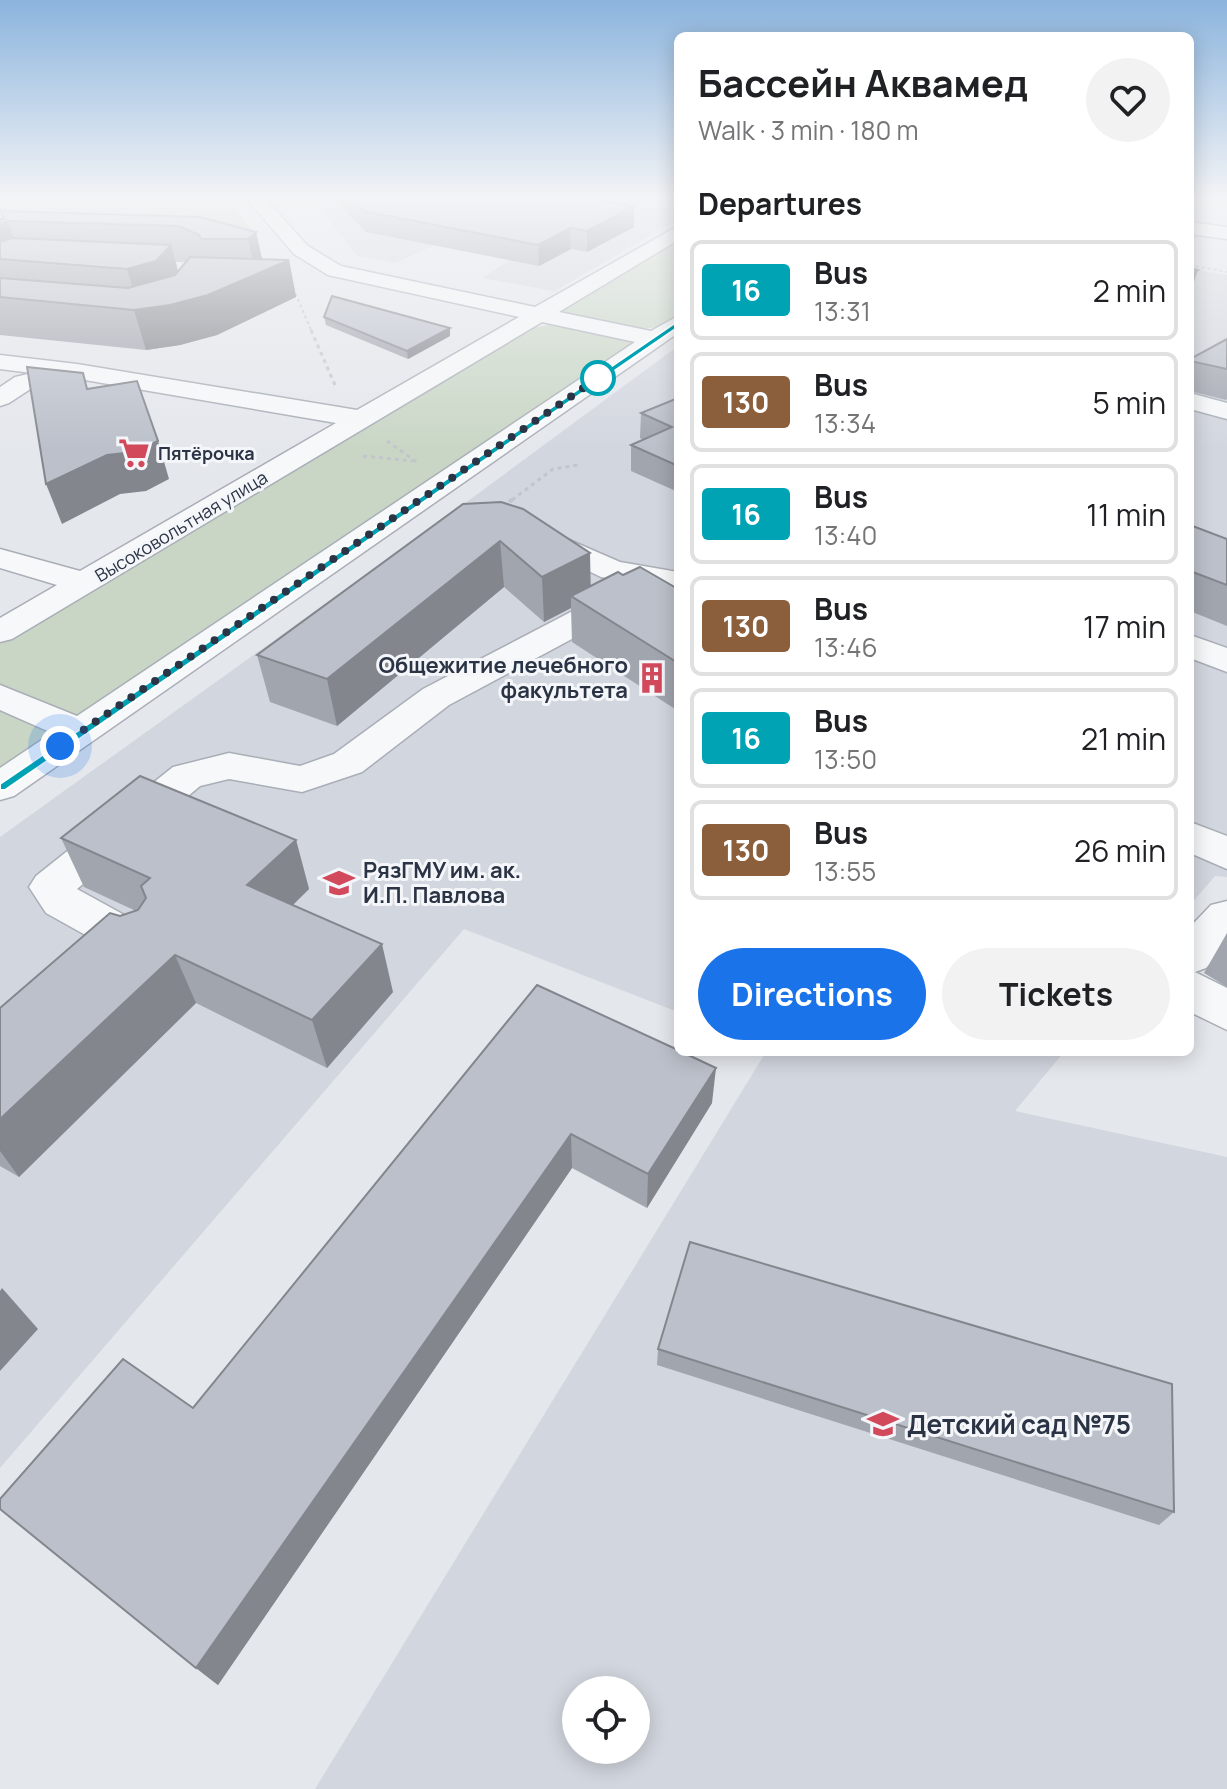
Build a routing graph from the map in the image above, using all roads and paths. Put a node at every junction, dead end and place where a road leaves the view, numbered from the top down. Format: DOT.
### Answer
graph roads {
  1 [pos="299,282"];
  2 [pos="387,282"];
  3 [pos="593,282"];
  4 [pos="291,285"];
  5 [pos="537,316"];
  6 [pos="667,331"];
  7 [pos="0,362"];
  8 [pos="77,371"];
  9 [pos="335,385"];
  10 [pos="0,398"];
  11 [pos="1194,402"];
  12 [pos="1227,411"];
  13 [pos="361,419"];
  14 [pos="578,465"];
  15 [pos="434,490"];
  16 [pos="480,508"];
  17 [pos="0,558"];
  18 [pos="667,581"];
  19 [pos="85,583"];
  20 [pos="0,632"];
  21 [pos="1194,647"];
  22 [pos="1227,661"];
  23 [pos="0,696"];
  24 [pos="81,732"];
  25 [pos="0,787"];
  26 [pos="1194,838"];
  27 [pos="1227,854"];
  28 [pos="1227,917"];
  29 [pos="1194,952"];
  30 [pos="81,961"];
  31 [pos="1194,991"];
  32 [pos="1227,1011"];
  1 -- 4 [label="street"];
  2 -- 5 [label="street"];
  3 -- 5 [label="street, Высоковольтная улица"];
  4 -- 9 [label="path"];
  5 -- 6 [label="street"];
  5 -- 13 [label="street, Высоковольтная улица"];
  6 -- 15 [label="street"];
  7 -- 8 [label="street"];
  8 -- 10 [label="street"];
  8 -- 13 [label="street"];
  11 -- 12 [label="street"];
  13 -- 19 [label="street, Высоковольтная улица"];
  14 -- 16 [label="path"];
  15 -- 16 [label="street"];
  15 -- 24 [label="street"];
  16 -- 18 [label="street"];
  17 -- 19 [label="street"];
  18 -- 30 [label="street"];
  19 -- 20 [label="street, Высоковольтная улица"];
  21 -- 22 [label="street"];
  23 -- 24 [label="street"];
  24 -- 25 [label="street"];
  26 -- 27 [label="street"];
  28 -- 29 [label="street"];
  31 -- 32 [label="street"];
}
